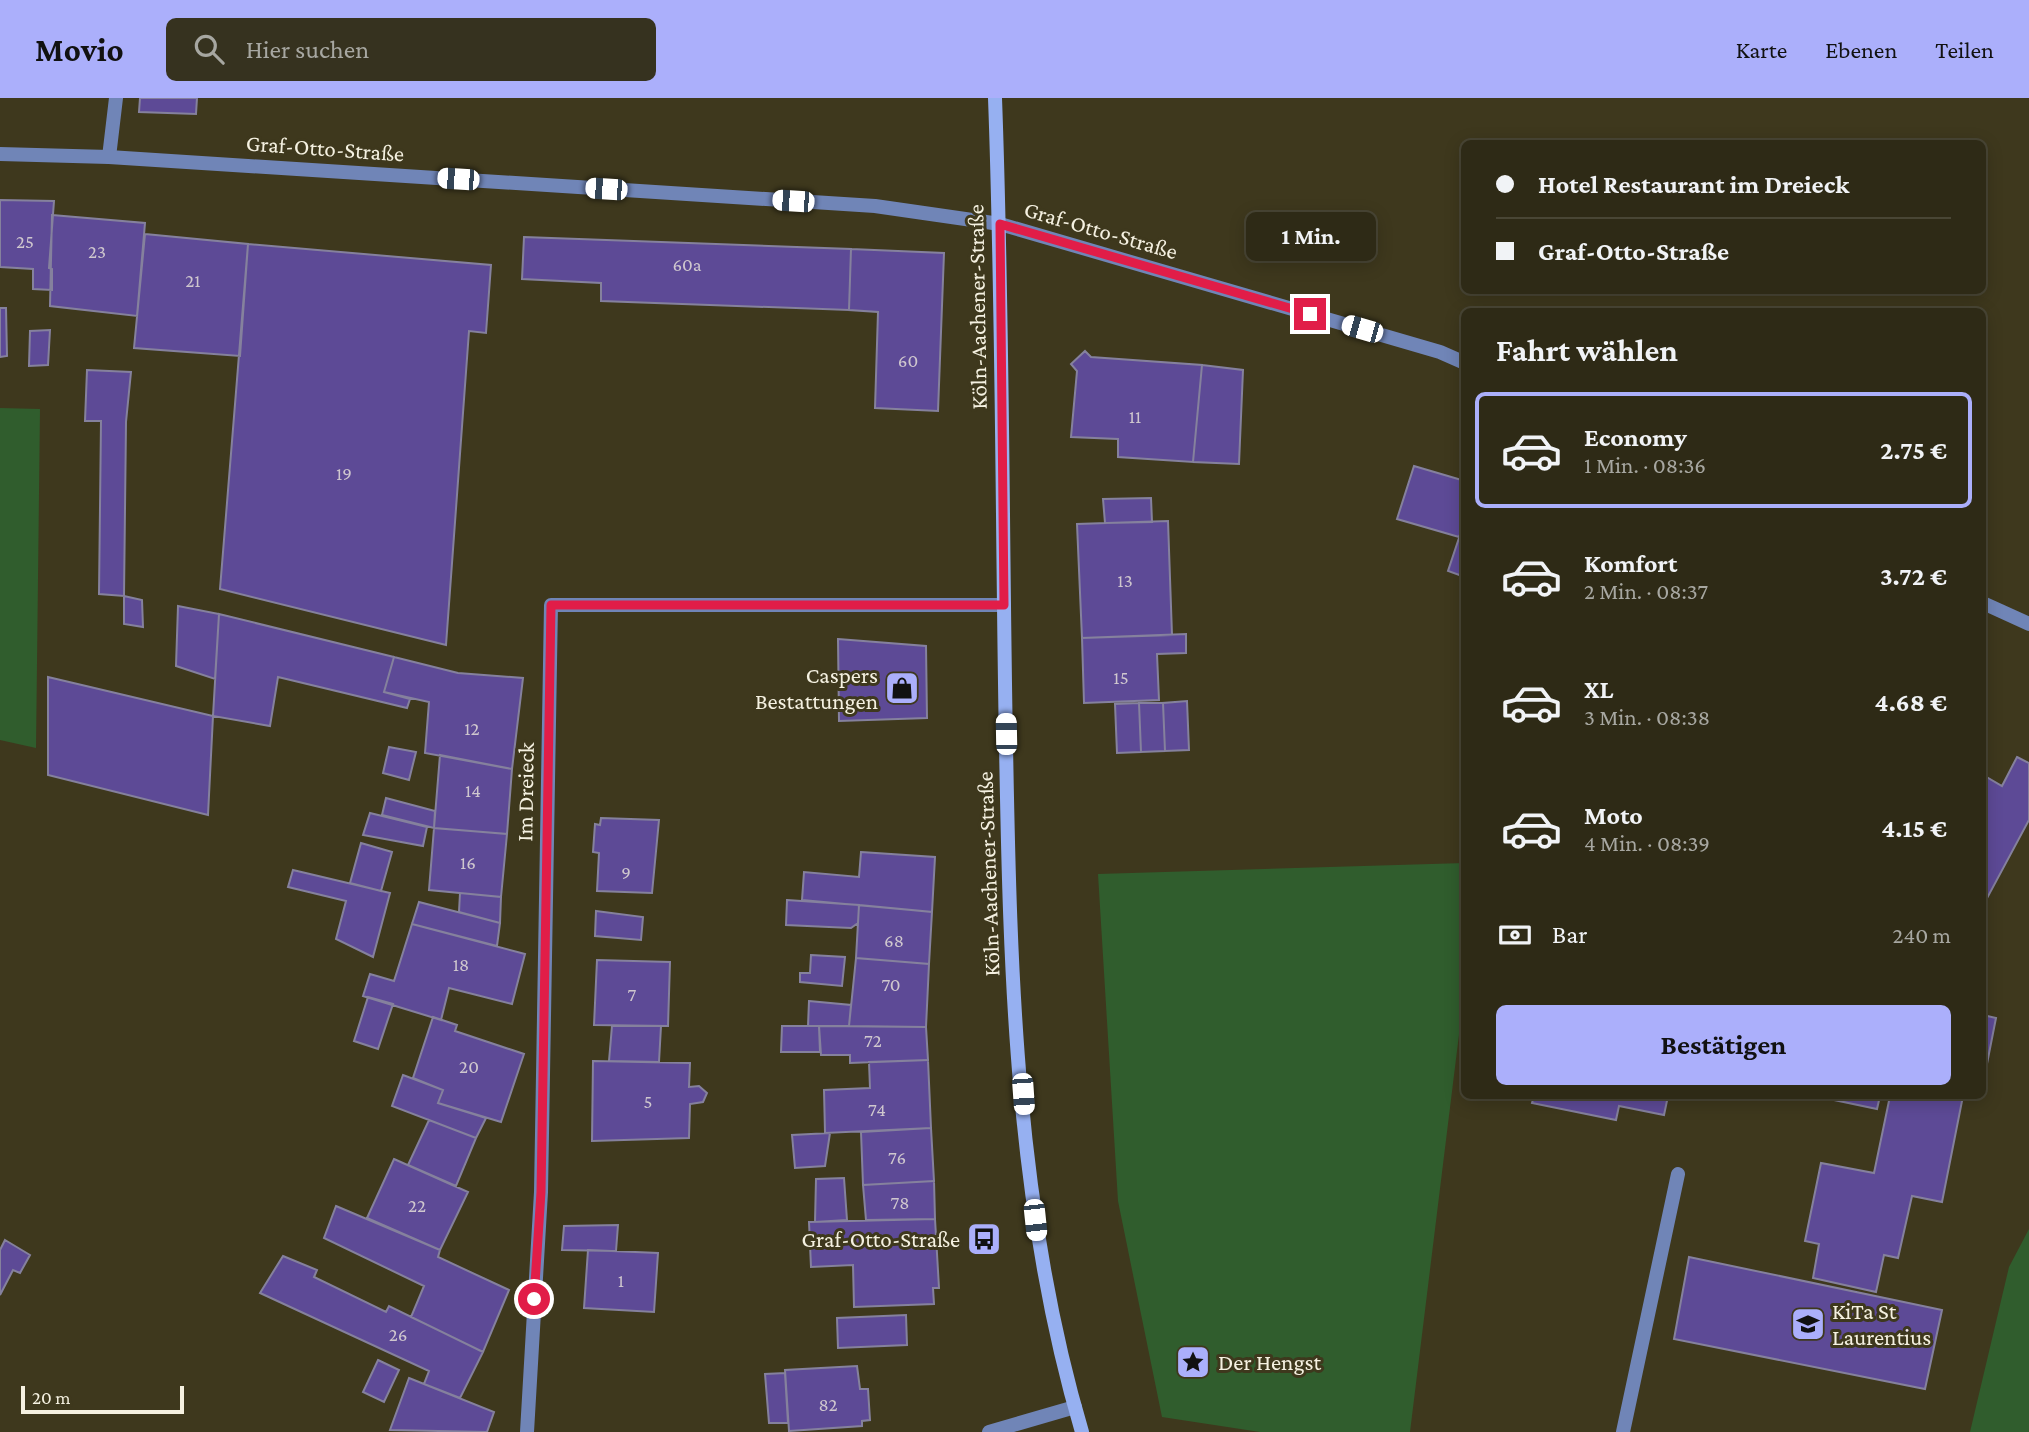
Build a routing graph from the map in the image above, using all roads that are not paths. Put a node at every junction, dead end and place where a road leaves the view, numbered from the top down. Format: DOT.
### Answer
graph roads {
  1 [pos="117,98"];
  2 [pos="995,98"];
  3 [pos="0,154"];
  4 [pos="109,157"];
  5 [pos="1000,224"];
  6 [pos="1461,361"];
  7 [pos="1986,604"];
  8 [pos="1004,605"];
  9 [pos="2029,624"];
  10 [pos="1678,1174"];
  11 [pos="1075,1407"];
  12 [pos="527,1432"];
  13 [pos="989,1432"];
  14 [pos="1083,1432"];
  15 [pos="1623,1432"];
  1 -- 4 [label="street"];
  2 -- 5 [label="main road, Köln-Aachener-Straße"];
  3 -- 4 [label="street, Graf-Otto-Straße"];
  4 -- 5 [label="street, Graf-Otto-Straße"];
  5 -- 6 [label="street, Graf-Otto-Straße"];
  5 -- 8 [label="main road, Köln-Aachener-Straße"];
  7 -- 9 [label="street"];
  8 -- 11 [label="main road, Köln-Aachener-Straße"];
  8 -- 12 [label="street, Im Dreieck"];
  10 -- 15 [label="street"];
  11 -- 13 [label="street"];
  11 -- 14 [label="main road, Köln-Aachener-Straße"];
}
